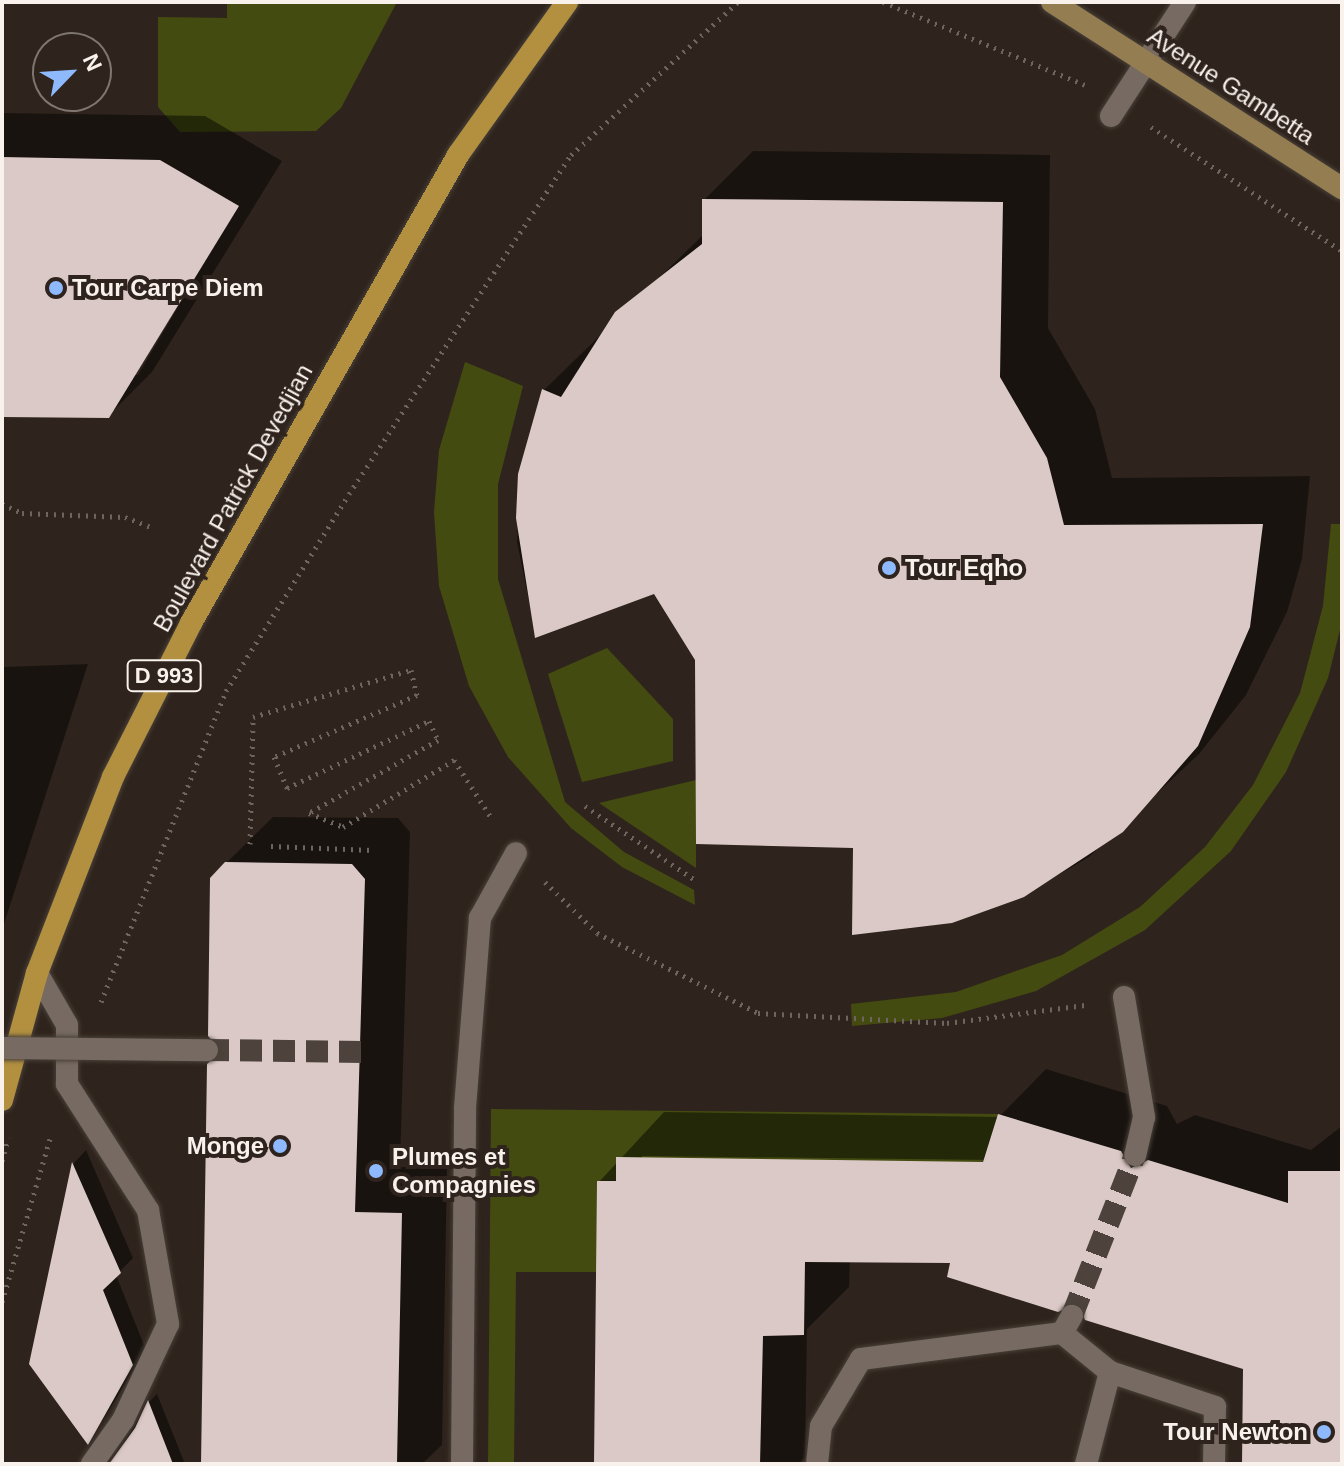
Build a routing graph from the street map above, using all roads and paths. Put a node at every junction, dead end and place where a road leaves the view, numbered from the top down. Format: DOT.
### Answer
graph roads {
  1 [pos="567,2"];
  2 [pos="738,2"];
  3 [pos="1052,2"];
  4 [pos="1185,2"];
  5 [pos="1147,63"];
  6 [pos="1111,116"];
  7 [pos="1342,188"];
  8 [pos="2,504"];
  9 [pos="153,528"];
  10 [pos="585,806"];
  11 [pos="250,844"];
  12 [pos="271,846"];
  13 [pos="372,850"];
  14 [pos="516,853"];
  15 [pos="695,880"];
  16 [pos="37,973"];
  17 [pos="1124,997"];
  18 [pos="97,1011"];
  19 [pos="2,1048"];
  20 [pos="207,1050"];
  21 [pos="67,1084"];
  22 [pos="2,1100"];
  23 [pos="1135,1155"];
  24 [pos="2,1302"];
  25 [pos="1110,1372"];
  26 [pos="92,1464"];
  27 [pos="462,1464"];
  28 [pos="817,1464"];
  29 [pos="1086,1464"];
  30 [pos="1214,1464"];
  1 -- 16 [label="main road, Boulevard Patrick Devedjian / D 993"];
  2 -- 18 [label="path"];
  3 -- 5 [label="main road, Avenue Gambetta"];
  4 -- 5 [label="street"];
  5 -- 6 [label="street"];
  5 -- 7 [label="main road, Avenue Gambetta"];
  8 -- 9 [label="path"];
  10 -- 15 [label="path"];
  11 -- 14 [label="path"];
  12 -- 13 [label="path"];
  14 -- 17 [label="path"];
  14 -- 27 [label="street"];
  16 -- 21 [label="street"];
  16 -- 22 [label="main road, Boulevard Patrick Devedjian / D 993"];
  17 -- 23 [label="street"];
  19 -- 20 [label="street, bridge"];
  21 -- 24 [label="path"];
  21 -- 26 [label="street"];
  25 -- 28 [label="street"];
  25 -- 29 [label="street"];
  25 -- 30 [label="street"];
}
